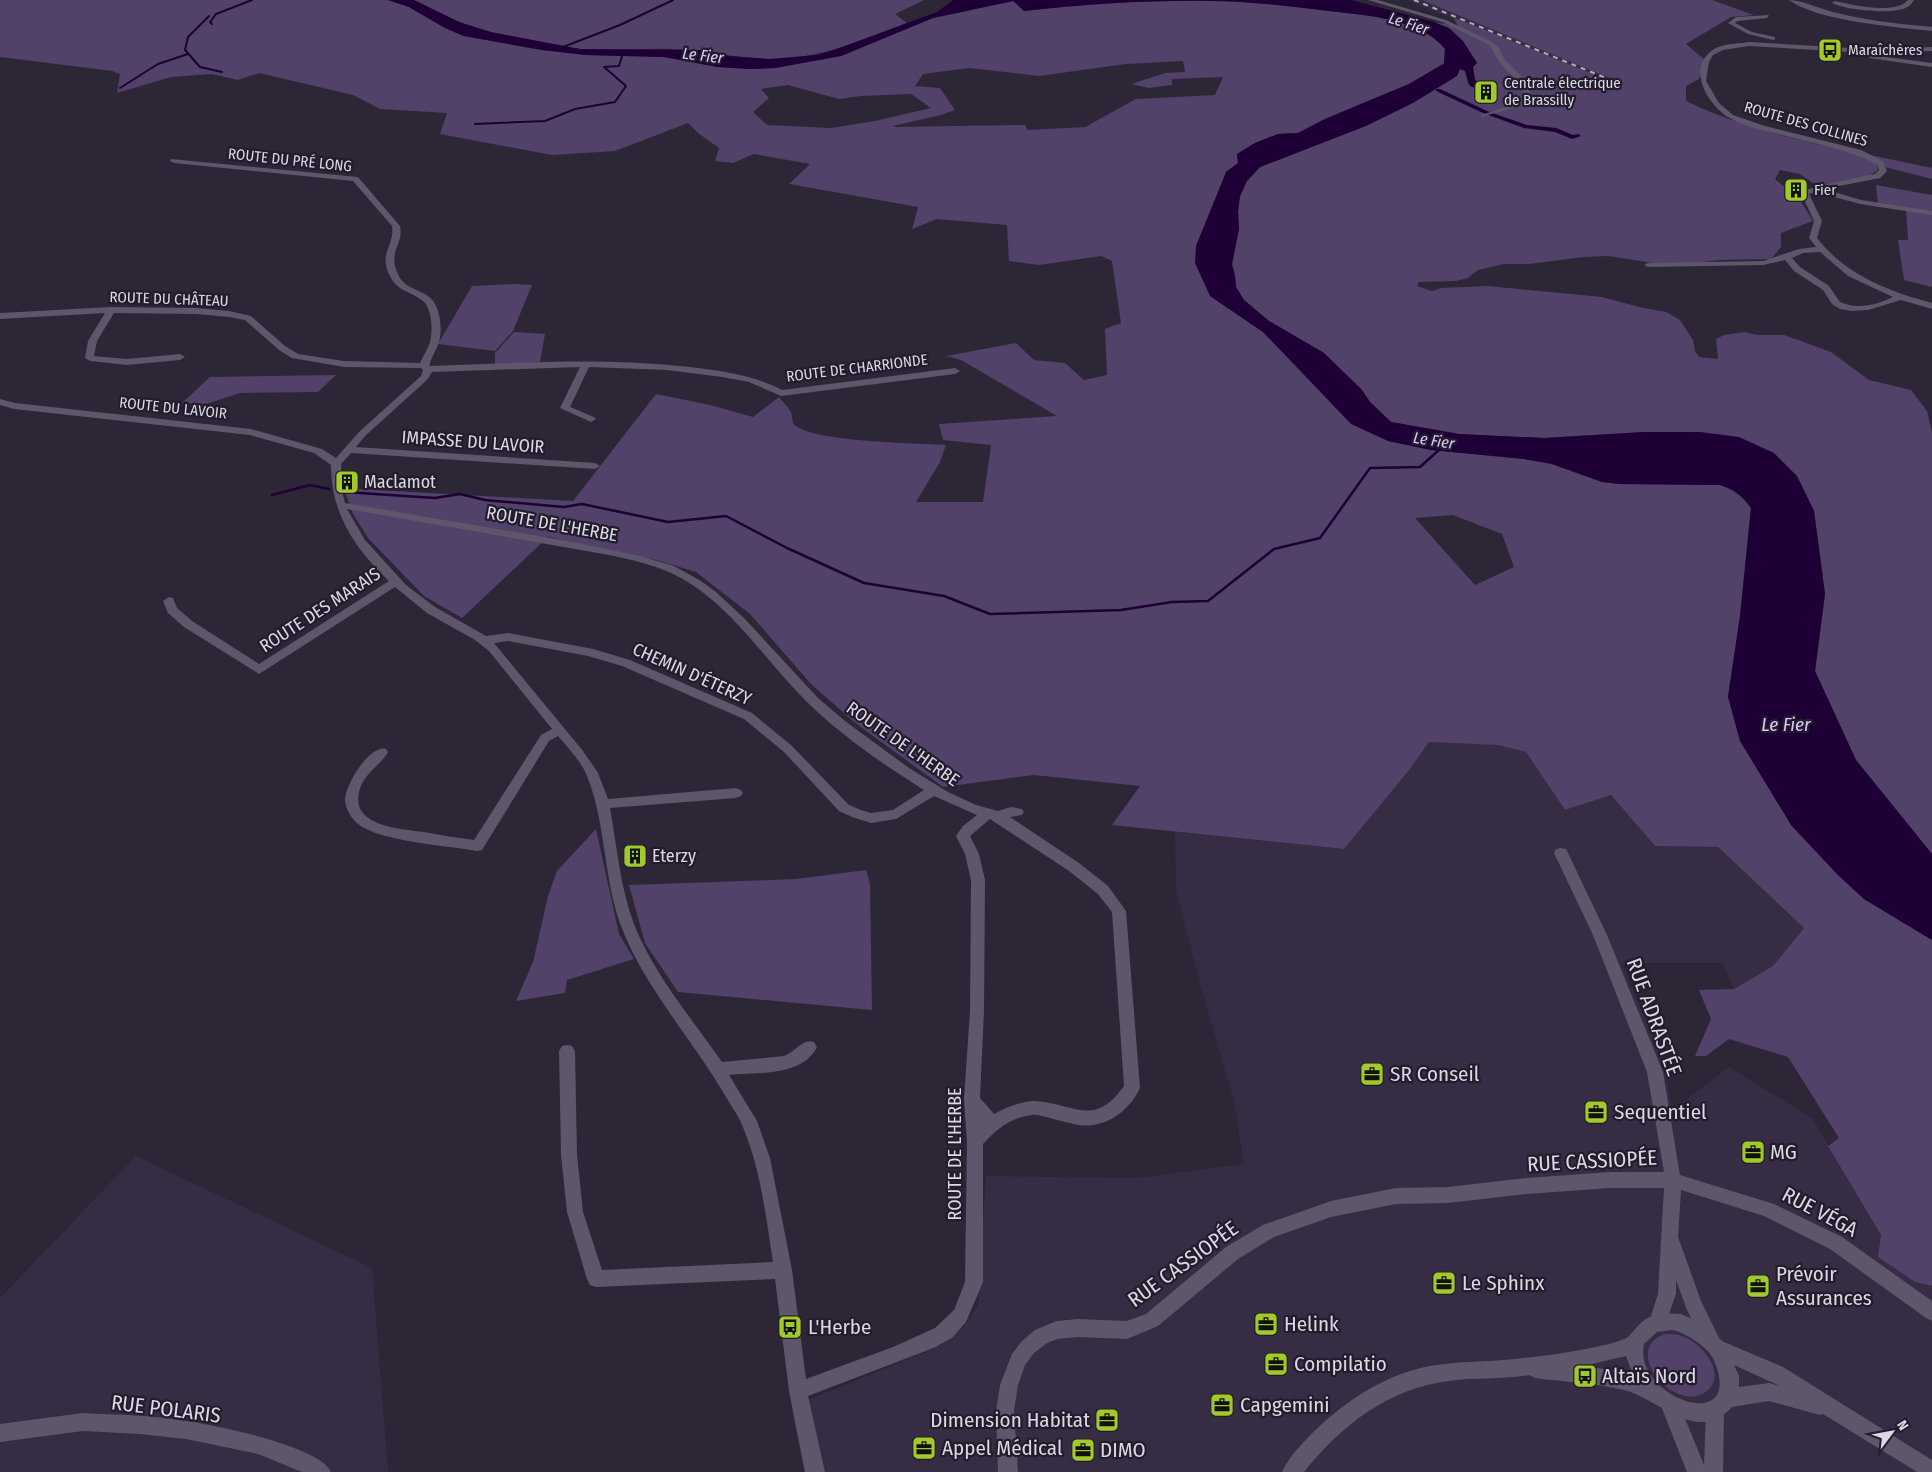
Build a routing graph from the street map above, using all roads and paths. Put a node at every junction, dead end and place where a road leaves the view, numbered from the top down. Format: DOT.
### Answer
graph roads {
  1 [pos="1371,0"];
  2 [pos="1792,0"];
  3 [pos="1911,0"];
  4 [pos="1838,2"];
  5 [pos="1820,10"];
  6 [pos="1767,16"];
  7 [pos="1932,29"];
  8 [pos="1932,49"];
  9 [pos="1830,50"];
  10 [pos="1842,50"];
  11 [pos="1932,65"];
  12 [pos="1486,114"];
  13 [pos="174,161"];
  14 [pos="1815,189"];
  15 [pos="1932,213"];
  16 [pos="1821,250"];
  17 [pos="1787,257"];
  18 [pos="1648,265"];
  19 [pos="1899,297"];
  20 [pos="1932,306"];
  21 [pos="111,310"];
  22 [pos="0,316"];
  23 [pos="180,357"];
  24 [pos="586,364"];
  25 [pos="426,367"];
  26 [pos="955,371"];
  27 [pos="0,402"];
  28 [pos="591,419"];
  29 [pos="349,450"];
  30 [pos="336,464"];
  31 [pos="595,466"];
  32 [pos="341,505"];
  33 [pos="396,581"];
  34 [pos="169,601"];
  35 [pos="485,640"];
  36 [pos="559,730"];
  37 [pos="382,752"];
  38 [pos="932,791"];
  39 [pos="736,793"];
  40 [pos="603,804"];
  41 [pos="1017,812"];
  42 [pos="992,814"];
  43 [pos="1561,853"];
  44 [pos="809,1047"];
  45 [pos="566,1051"];
  46 [pos="718,1069"];
  47 [pos="972,1100"];
  48 [pos="992,1123"];
  49 [pos="974,1142"];
  50 [pos="1673,1180"];
  51 [pos="1671,1236"];
  52 [pos="783,1270"];
  53 [pos="1932,1312"];
  54 [pos="1658,1322"];
  55 [pos="1635,1343"];
  56 [pos="1715,1345"];
  57 [pos="1522,1367"];
  58 [pos="798,1391"];
  59 [pos="1652,1391"];
  60 [pos="1722,1404"];
  61 [pos="1670,1406"];
  62 [pos="1832,1409"];
  63 [pos="0,1433"];
  64 [pos="1932,1471"];
  65 [pos="321,1472"];
  66 [pos="815,1472"];
  67 [pos="1008,1472"];
  68 [pos="1292,1472"];
  69 [pos="1697,1472"];
  70 [pos="1713,1472"];
  1 -- 12 [label="street"];
  2 -- 5 [label="street"];
  3 -- 4 [label="street"];
  4 -- 5 [label="street"];
  5 -- 7 [label="street"];
  6 -- 9 [label="street"];
  8 -- 10 [label="street, ROUTE DES COLLINES"];
  9 -- 10 [label="street, ROUTE DES COLLINES"];
  9 -- 14 [label="street, ROUTE DES COLLINES"];
  10 -- 11 [label="street"];
  13 -- 25 [label="street, ROUTE DU PRÉ LONG"];
  14 -- 15 [label="street"];
  14 -- 16 [label="street"];
  16 -- 17 [label="street"];
  16 -- 19 [label="street"];
  17 -- 18 [label="street"];
  17 -- 19 [label="street"];
  19 -- 20 [label="street"];
  21 -- 22 [label="street, ROUTE DU CHÂTEAU"];
  21 -- 23 [label="street"];
  21 -- 25 [label="street, ROUTE DU CHÂTEAU"];
  24 -- 25 [label="street, ROUTE DE CHARRIONDE"];
  24 -- 26 [label="street, ROUTE DE CHARRIONDE"];
  24 -- 28 [label="street"];
  25 -- 29 [label="street"];
  27 -- 30 [label="street, ROUTE DU LAVOIR"];
  29 -- 30 [label="street"];
  29 -- 31 [label="street, IMPASSE DU LAVOIR"];
  30 -- 32 [label="street"];
  32 -- 33 [label="street"];
  32 -- 38 [label="street, ROUTE DE L'HERBE"];
  33 -- 34 [label="street, ROUTE DES MARAIS"];
  33 -- 35 [label="street"];
  35 -- 36 [label="street"];
  35 -- 38 [label="street, CHEMIN D'ÉTERZY"];
  36 -- 37 [label="street"];
  36 -- 40 [label="street"];
  38 -- 42 [label="street, ROUTE DE L'HERBE"];
  39 -- 40 [label="street"];
  40 -- 46 [label="street"];
  41 -- 42 [label="street"];
  42 -- 47 [label="street, ROUTE DE L'HERBE"];
  42 -- 48 [label="street"];
  43 -- 50 [label="street, RUE ADRASTÉE"];
  44 -- 46 [label="street"];
  45 -- 52 [label="street"];
  46 -- 52 [label="street"];
  47 -- 48 [label="street"];
  47 -- 49 [label="street, ROUTE DE L'HERBE"];
  48 -- 49 [label="street"];
  49 -- 58 [label="street, ROUTE DE L'HERBE"];
  50 -- 51 [label="street, RUE ADRASTÉE"];
  50 -- 53 [label="street, RUE VÉGA"];
  50 -- 67 [label="street, RUE CASSIOPÉE"];
  51 -- 54 [label="street, RUE ADRASTÉE"];
  51 -- 56 [label="street, RUE ADRASTÉE"];
  52 -- 58 [label="street"];
  54 -- 55 [label="street"];
  54 -- 56 [label="street"];
  55 -- 57 [label="street"];
  55 -- 59 [label="street"];
  56 -- 60 [label="street"];
  56 -- 62 [label="street"];
  57 -- 59 [label="street"];
  57 -- 68 [label="street"];
  58 -- 66 [label="street"];
  59 -- 61 [label="street"];
  60 -- 61 [label="street"];
  60 -- 62 [label="street"];
  60 -- 70 [label="street"];
  61 -- 69 [label="street"];
  62 -- 64 [label="street"];
  63 -- 65 [label="street, RUE POLARIS"];
}
